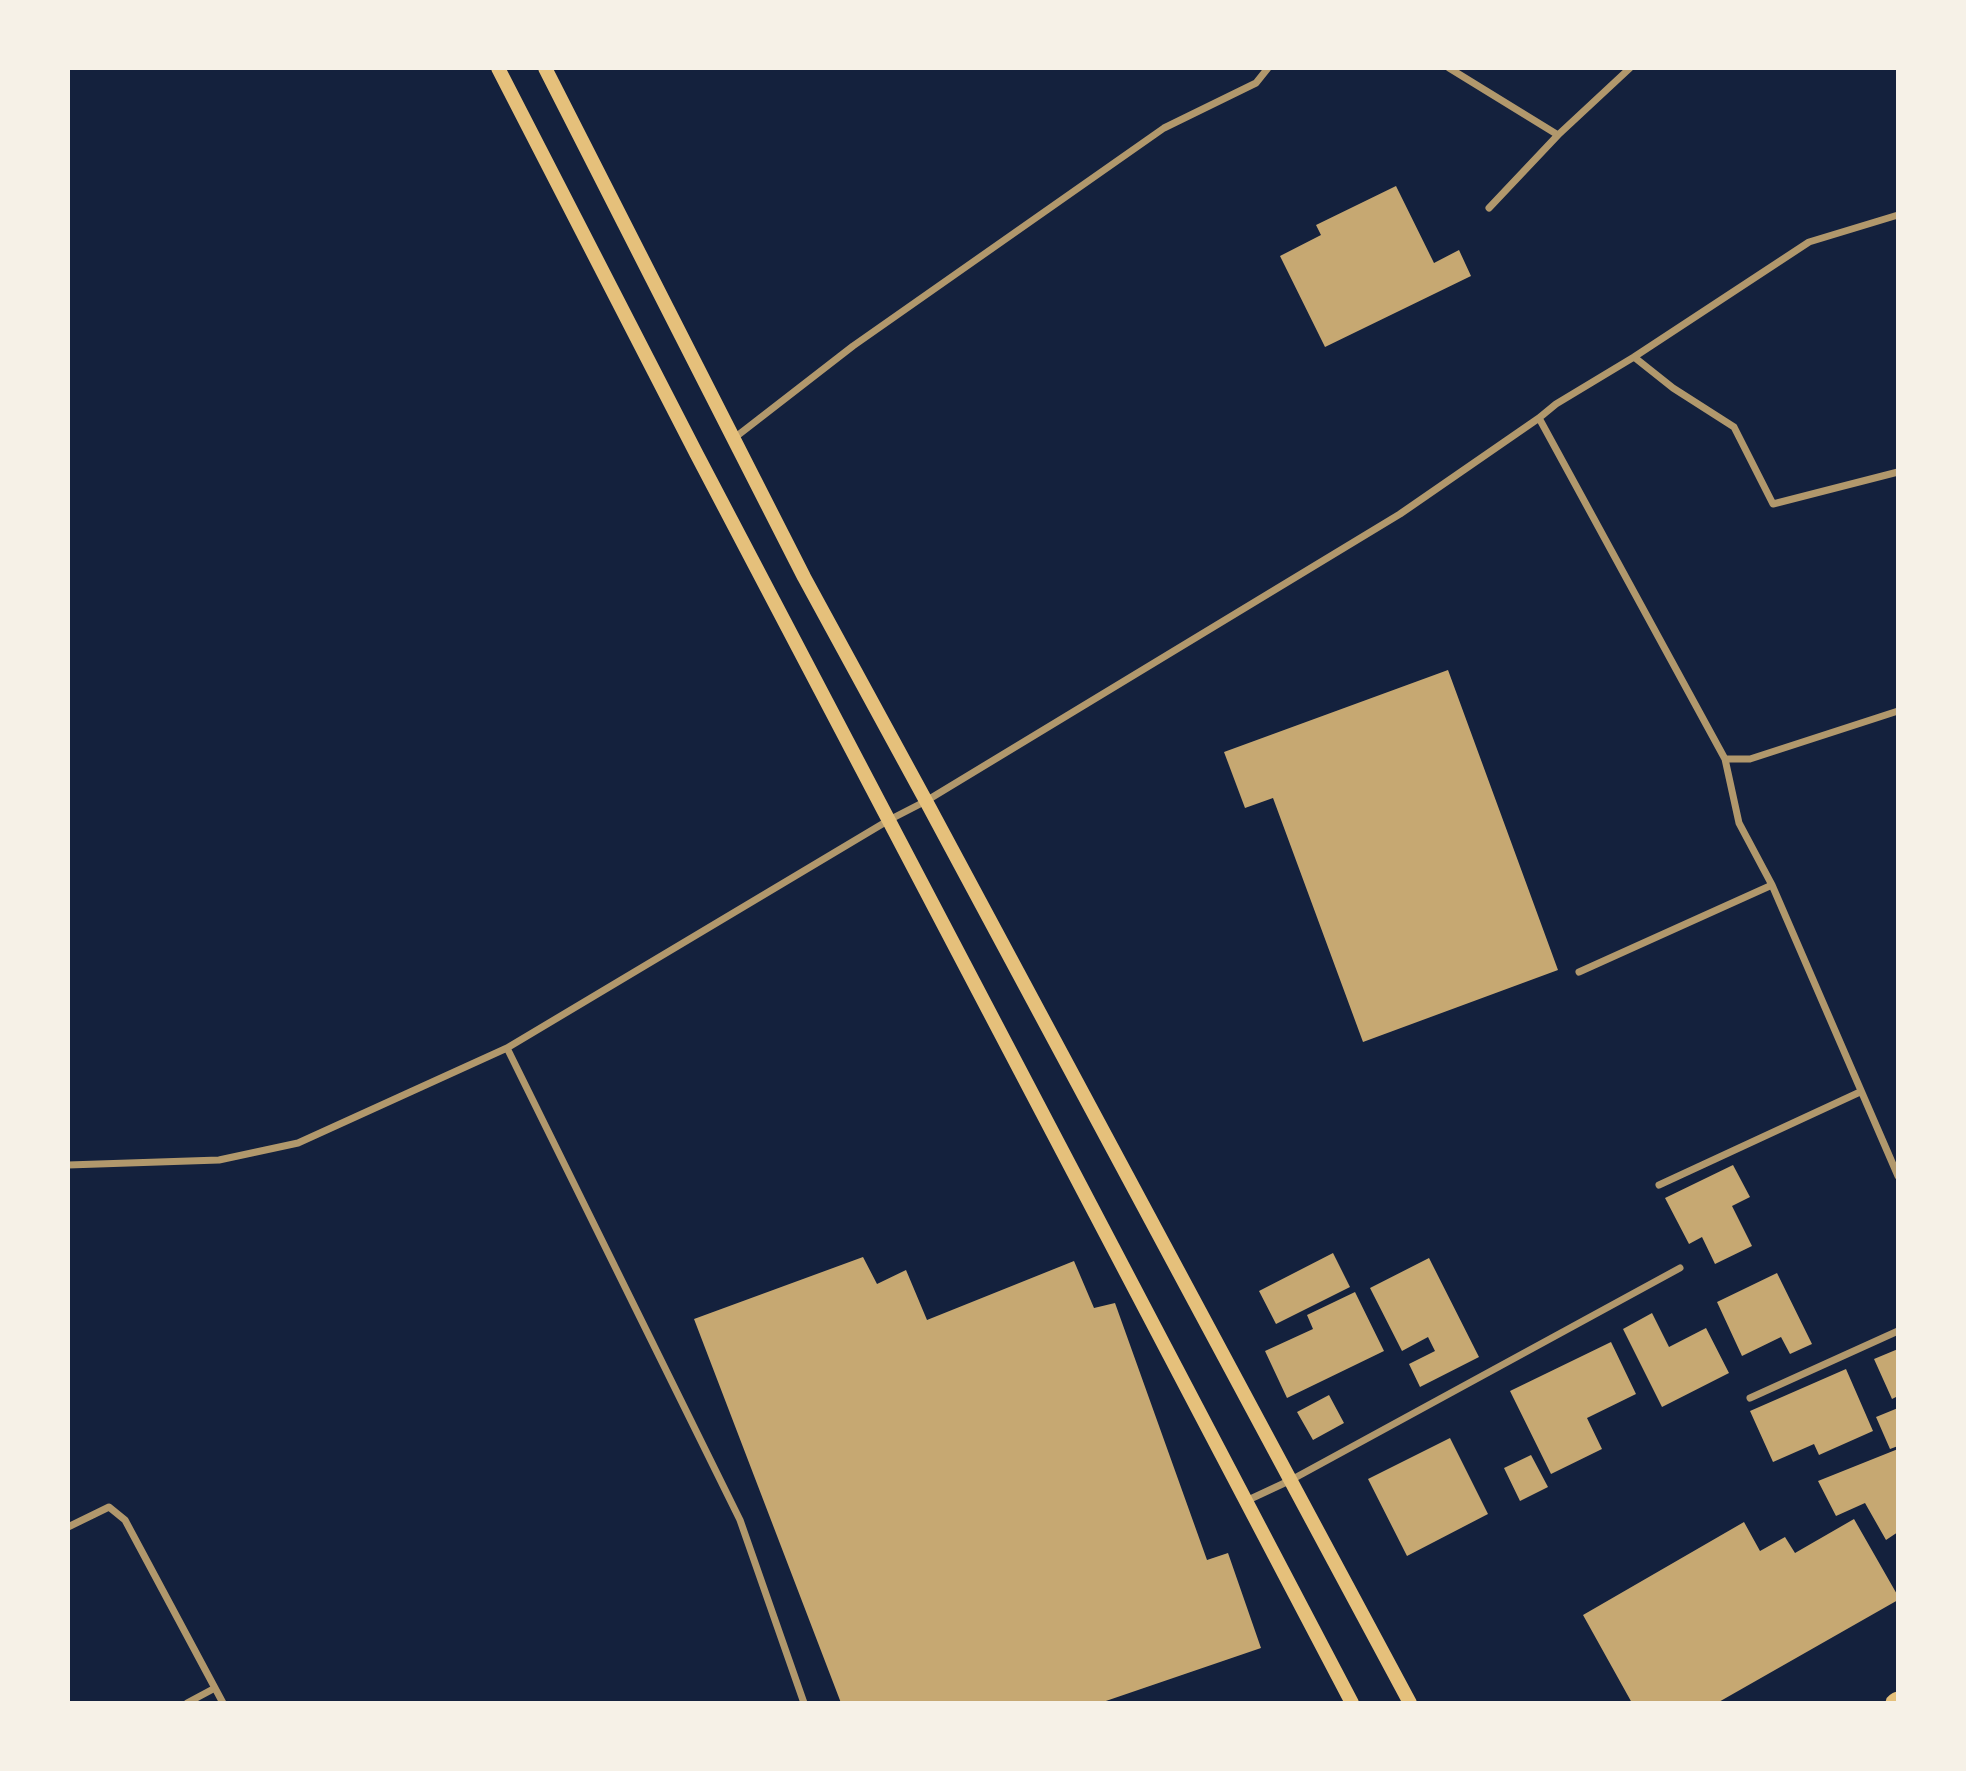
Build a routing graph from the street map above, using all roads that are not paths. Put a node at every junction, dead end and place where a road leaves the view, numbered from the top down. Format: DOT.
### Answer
graph roads {
  1 [pos="498,68"];
  2 [pos="545,68"];
  3 [pos="1268,68"];
  4 [pos="1449,68"];
  5 [pos="1630,68"];
  6 [pos="1558,135"];
  7 [pos="1489,208"];
  8 [pos="1898,215"];
  9 [pos="1634,357"];
  10 [pos="1539,418"];
  11 [pos="733,439"];
  12 [pos="1898,471"];
  13 [pos="1898,711"];
  14 [pos="1725,759"];
  15 [pos="926,801"];
  16 [pos="889,820"];
  17 [pos="1772,885"];
  18 [pos="1580,972"];
  19 [pos="507,1048"];
  20 [pos="1860,1092"];
  21 [pos="68,1165"];
  22 [pos="1898,1176"];
  23 [pos="1659,1185"];
  24 [pos="1680,1268"];
  25 [pos="1898,1331"];
  26 [pos="1750,1398"];
  27 [pos="1291,1480"];
  28 [pos="1245,1501"];
  29 [pos="68,1527"];
  30 [pos="215,1689"];
  31 [pos="187,1703"];
  32 [pos="223,1703"];
  33 [pos="804,1703"];
  34 [pos="1352,1703"];
  35 [pos="1410,1703"];
  1 -- 16 [label="main road"];
  2 -- 11 [label="main road"];
  3 -- 11 [label="street"];
  4 -- 6 [label="street"];
  5 -- 6 [label="street"];
  6 -- 7 [label="street"];
  8 -- 9 [label="street"];
  9 -- 10 [label="street"];
  9 -- 12 [label="street"];
  10 -- 14 [label="street"];
  10 -- 15 [label="street"];
  11 -- 15 [label="main road"];
  13 -- 14 [label="street"];
  14 -- 17 [label="street"];
  15 -- 16 [label="street"];
  15 -- 27 [label="main road"];
  16 -- 19 [label="street"];
  16 -- 28 [label="main road"];
  17 -- 18 [label="street"];
  17 -- 20 [label="street"];
  19 -- 21 [label="street"];
  19 -- 33 [label="street"];
  20 -- 22 [label="street"];
  20 -- 23 [label="street"];
  24 -- 27 [label="street"];
  25 -- 26 [label="street"];
  27 -- 28 [label="street"];
  27 -- 35 [label="main road"];
  28 -- 34 [label="main road"];
  29 -- 30 [label="street"];
  30 -- 31 [label="street"];
  30 -- 32 [label="street"];
}
